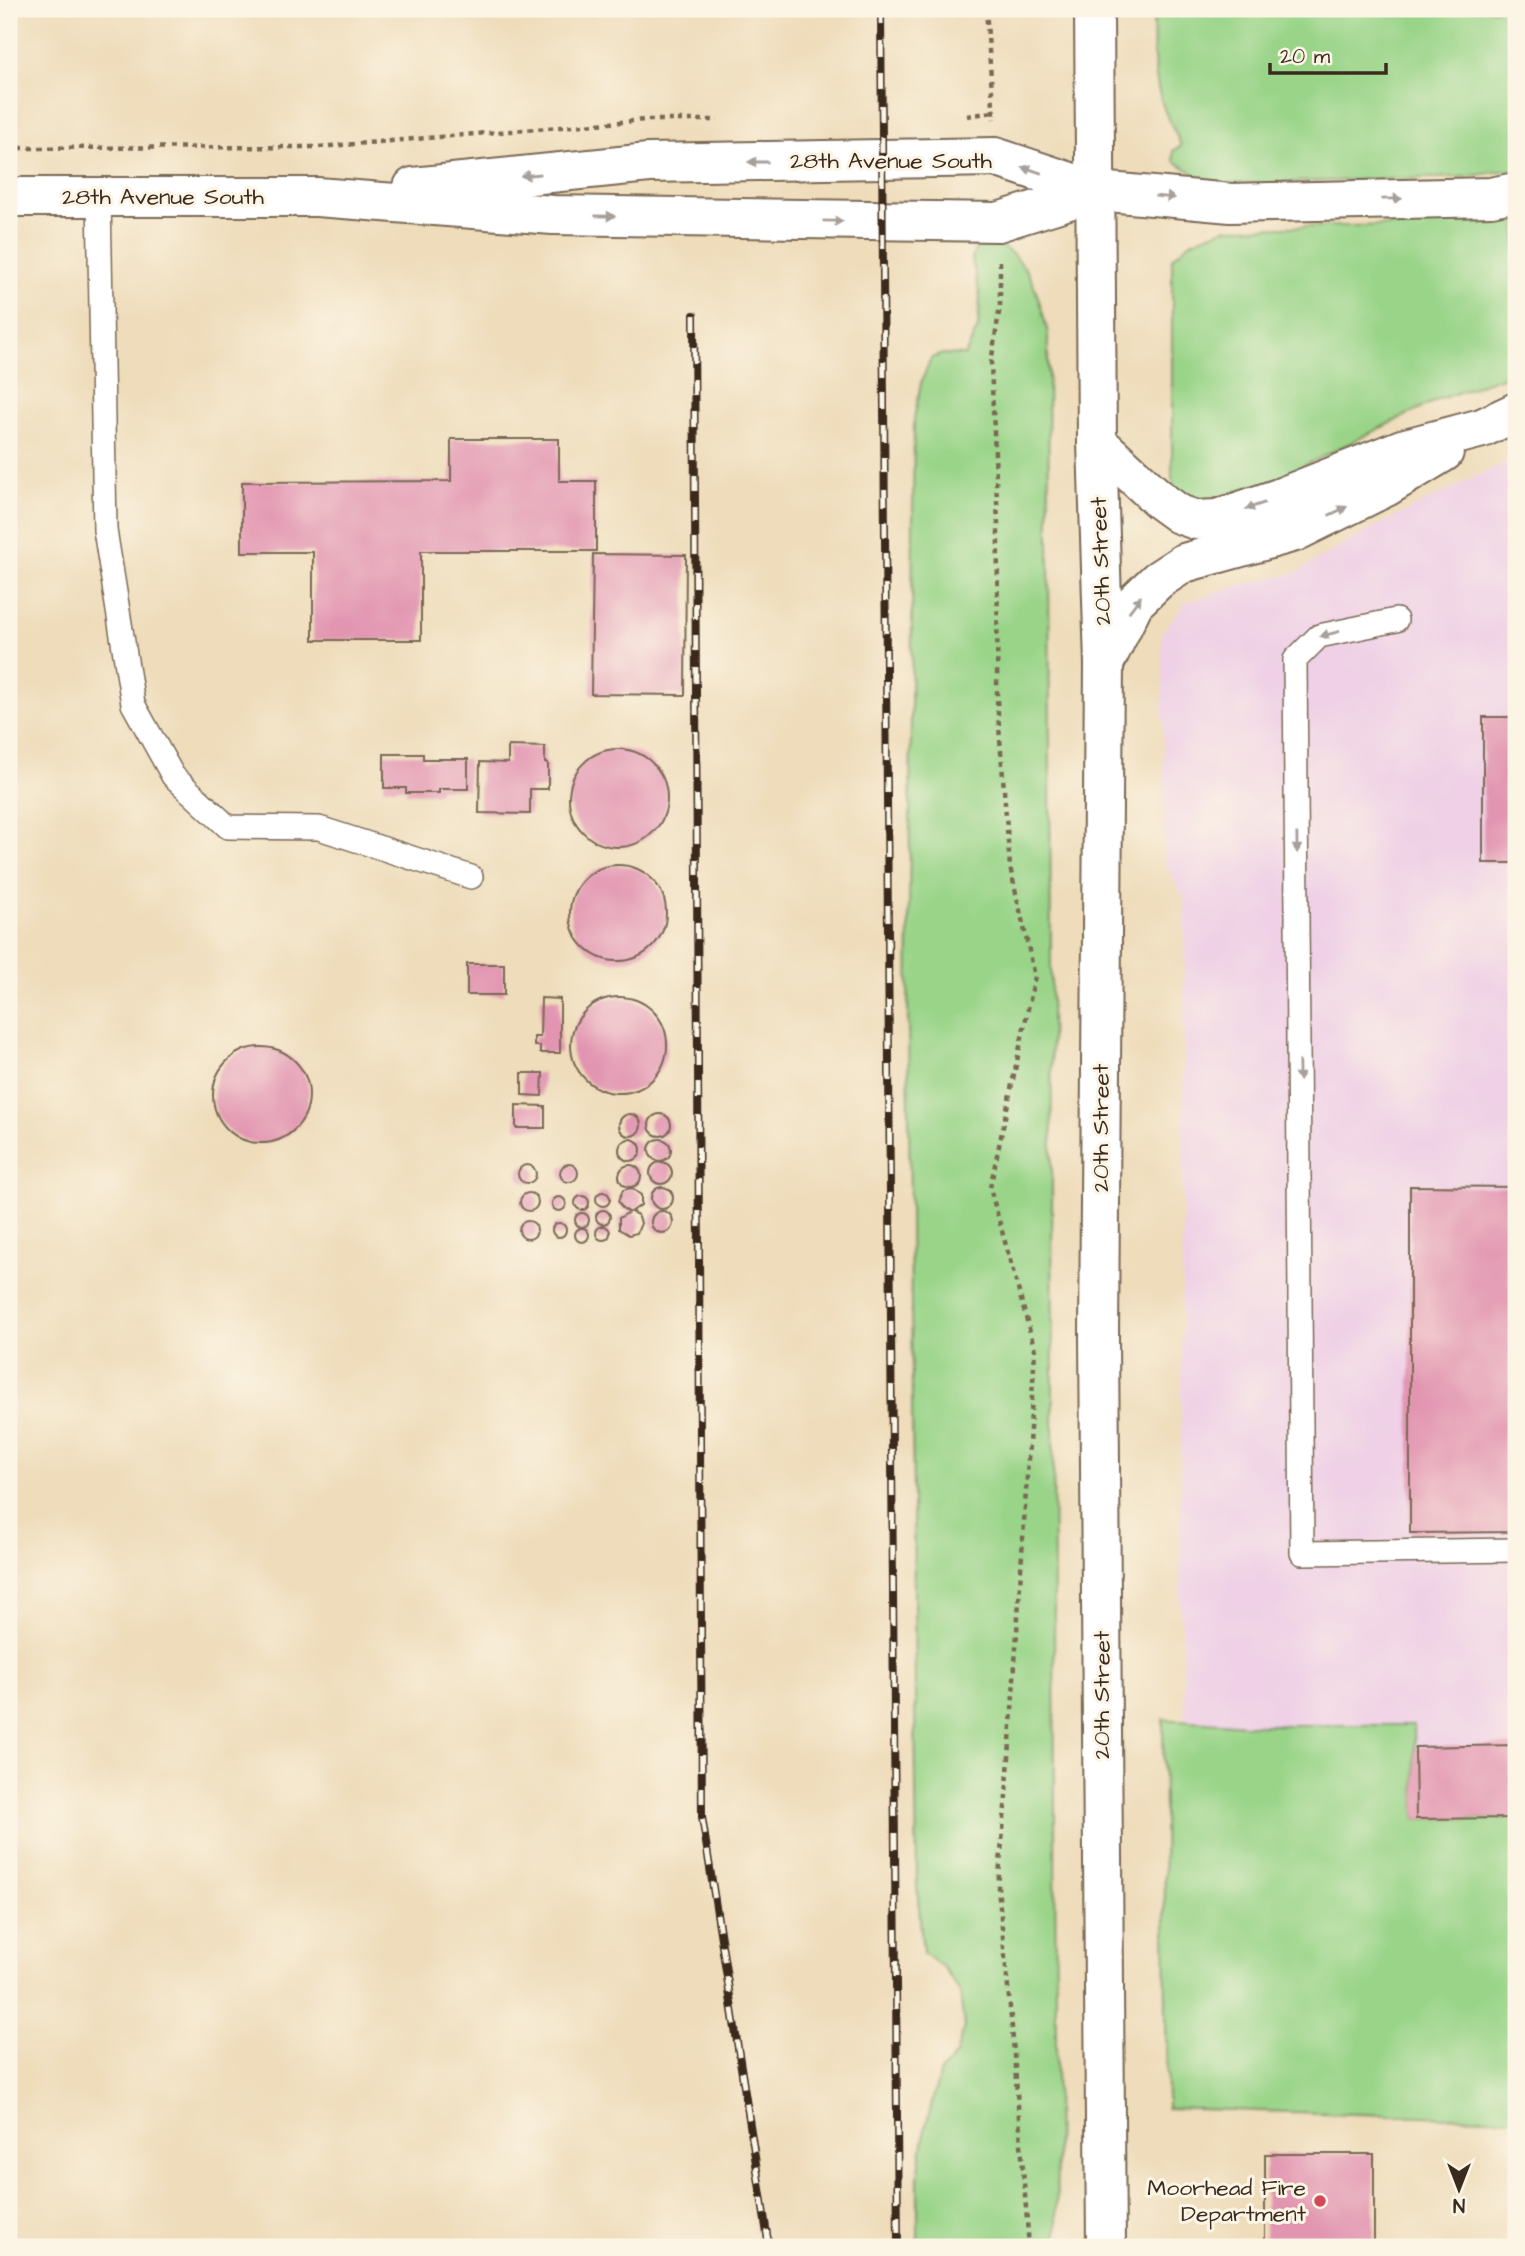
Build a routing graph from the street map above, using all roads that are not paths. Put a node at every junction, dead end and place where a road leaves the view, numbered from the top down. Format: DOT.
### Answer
graph roads {
  1 [pos="1094,9"];
  2 [pos="1097,191"];
  3 [pos="1516,192"];
  4 [pos="9,197"];
  5 [pos="99,197"];
  6 [pos="317,197"];
  7 [pos="1516,412"];
  8 [pos="1482,428"];
  9 [pos="1097,442"];
  10 [pos="1396,620"];
  11 [pos="1104,664"];
  12 [pos="471,877"];
  13 [pos="1516,1550"];
  14 [pos="1106,2247"];
  1 -- 2 [label="main road, 20th Street"];
  2 -- 3 [label="main road, one-way"];
  6 -- 2 [label="main road, 28th Avenue South, one-way"];
  2 -- 6 [label="main road, 28th Avenue South, one-way"];
  2 -- 9 [label="main road, 20th Street"];
  4 -- 5 [label="main road, 28th Avenue South"];
  5 -- 6 [label="main road, 28th Avenue South"];
  5 -- 12 [label="lane"];
  7 -- 8 [label="main road"];
  8 -- 9 [label="main road, one-way"];
  11 -- 8 [label="main road, one-way"];
  9 -- 11 [label="main road, 20th Street"];
  10 -- 13 [label="lane, one-way"];
  11 -- 14 [label="main road, 20th Street"];
}
